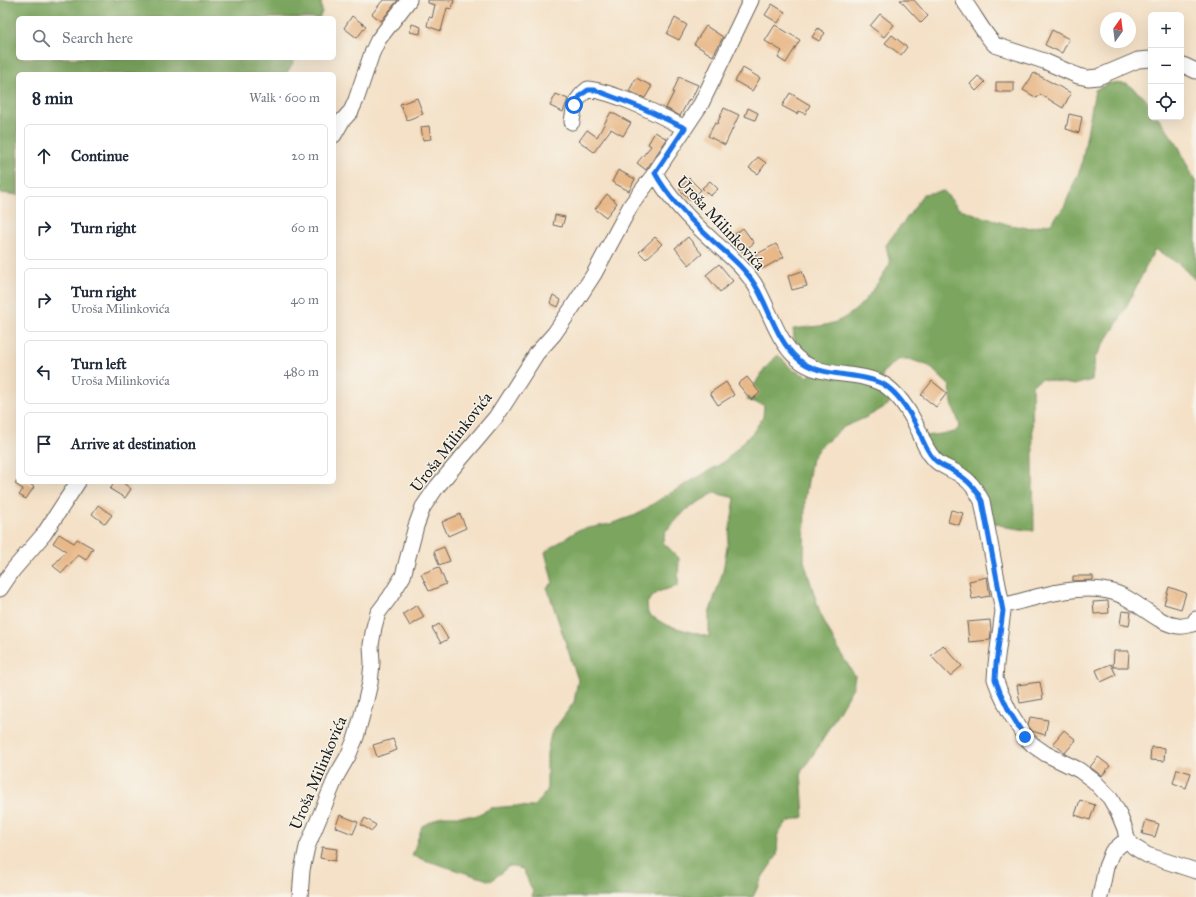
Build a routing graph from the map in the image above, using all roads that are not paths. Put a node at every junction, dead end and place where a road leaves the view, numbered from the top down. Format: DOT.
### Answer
graph roads {
  1 [pos="409,0"];
  2 [pos="751,0"];
  3 [pos="963,0"];
  4 [pos="1148,59"];
  5 [pos="1184,65"];
  6 [pos="1196,71"];
  7 [pos="572,122"];
  8 [pos="685,128"];
  9 [pos="336,132"];
  10 [pos="655,173"];
  11 [pos="77,484"];
  12 [pos="0,589"];
  13 [pos="1002,606"];
  14 [pos="1196,619"];
  15 [pos="1127,839"];
  16 [pos="1196,871"];
  17 [pos="300,897"];
  18 [pos="1100,897"];
  1 -- 9 [label="street"];
  2 -- 8 [label="street, Uroša Milinkovića"];
  3 -- 4 [label="street"];
  5 -- 6 [label="street"];
  7 -- 8 [label="street"];
  8 -- 10 [label="street, Uroša Milinkovića"];
  10 -- 13 [label="street, Uroša Milinkovića"];
  10 -- 17 [label="street, Uroša Milinkovića"];
  11 -- 12 [label="street"];
  13 -- 14 [label="street"];
  13 -- 15 [label="street, Uroša Milinkovića"];
  15 -- 16 [label="street"];
  15 -- 18 [label="street"];
}
